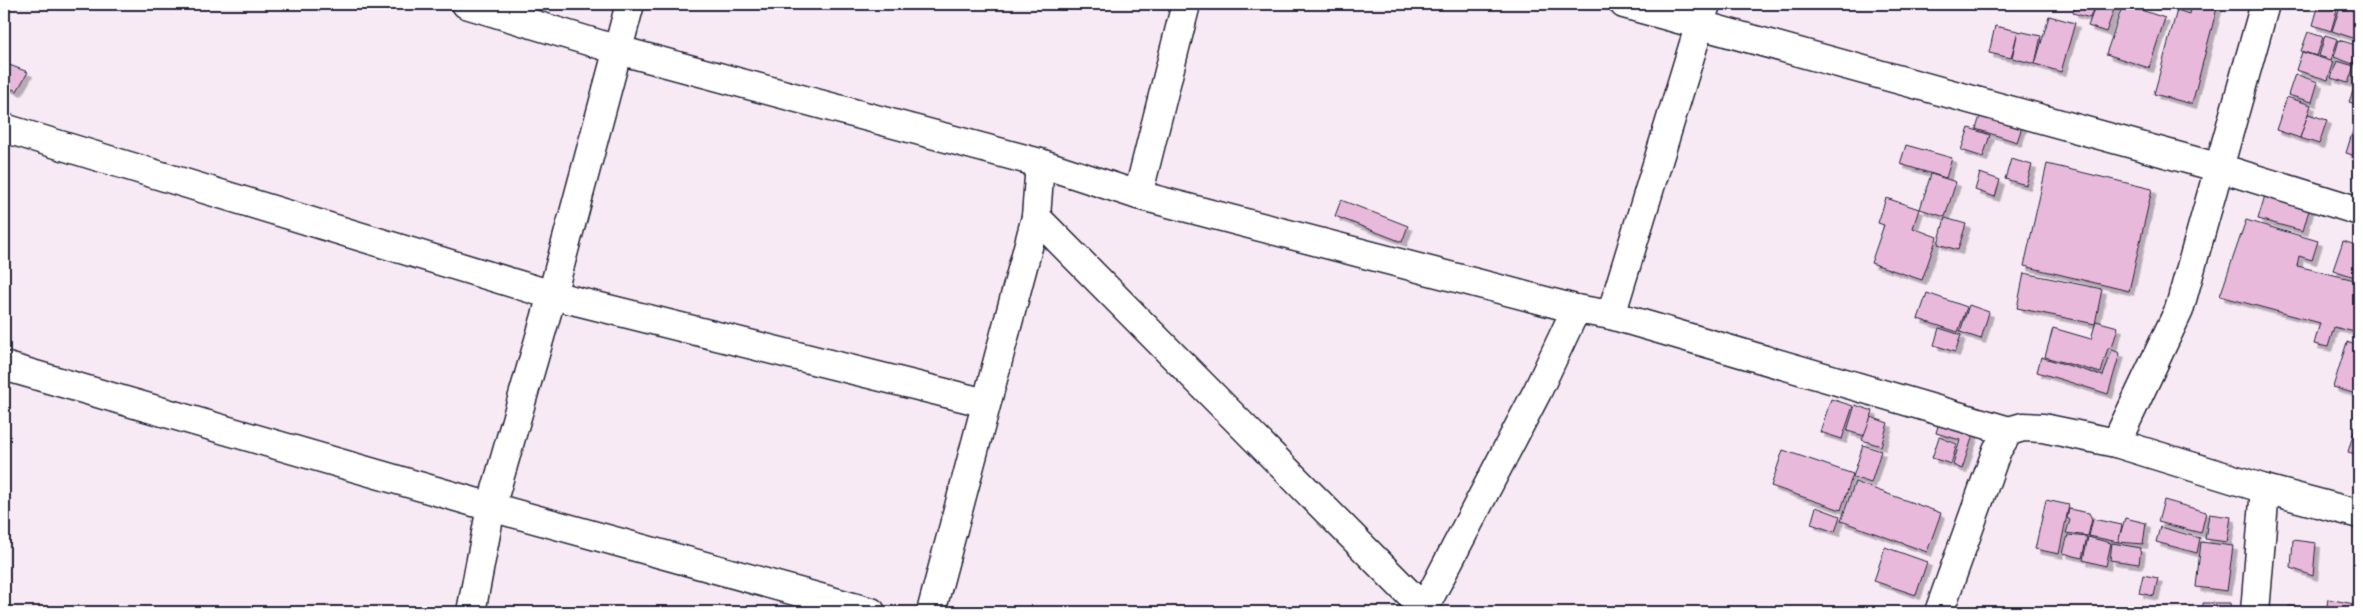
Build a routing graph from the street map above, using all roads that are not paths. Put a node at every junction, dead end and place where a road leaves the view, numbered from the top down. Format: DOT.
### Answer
graph roads {
  1 [pos="466,4"];
  2 [pos="630,4"];
  3 [pos="1186,4"];
  4 [pos="1624,4"];
  5 [pos="2265,4"];
  6 [pos="1703,14"];
  7 [pos="618,50"];
  8 [pos="4,128"];
  9 [pos="1040,163"];
  10 [pos="2220,168"];
  11 [pos="1138,195"];
  12 [pos="2359,211"];
  13 [pos="1036,217"];
  14 [pos="552,295"];
  15 [pos="1576,309"];
  16 [pos="1611,315"];
  17 [pos="4,366"];
  18 [pos="986,403"];
  19 [pos="2009,431"];
  20 [pos="2116,443"];
  21 [pos="2265,488"];
  22 [pos="491,507"];
  23 [pos="2359,514"];
  24 [pos="1424,611"];
  25 [pos="471,612"];
  26 [pos="871,612"];
  27 [pos="931,612"];
  28 [pos="1939,612"];
  29 [pos="2255,612"];
  1 -- 7 [label="street"];
  2 -- 7 [label="street"];
  3 -- 11 [label="street"];
  4 -- 6 [label="street"];
  5 -- 10 [label="street"];
  6 -- 10 [label="street"];
  6 -- 16 [label="street"];
  7 -- 9 [label="street"];
  7 -- 14 [label="street"];
  8 -- 14 [label="street"];
  9 -- 11 [label="street"];
  9 -- 13 [label="street"];
  10 -- 12 [label="street"];
  10 -- 20 [label="street"];
  11 -- 15 [label="street"];
  13 -- 18 [label="street"];
  13 -- 24 [label="street"];
  14 -- 18 [label="street"];
  14 -- 22 [label="street"];
  15 -- 16 [label="street"];
  15 -- 24 [label="street"];
  16 -- 19 [label="street"];
  17 -- 22 [label="street"];
  18 -- 27 [label="street"];
  19 -- 20 [label="street"];
  19 -- 28 [label="street"];
  20 -- 21 [label="street"];
  21 -- 23 [label="street"];
  21 -- 29 [label="street"];
  22 -- 25 [label="street"];
  22 -- 26 [label="street"];
}
